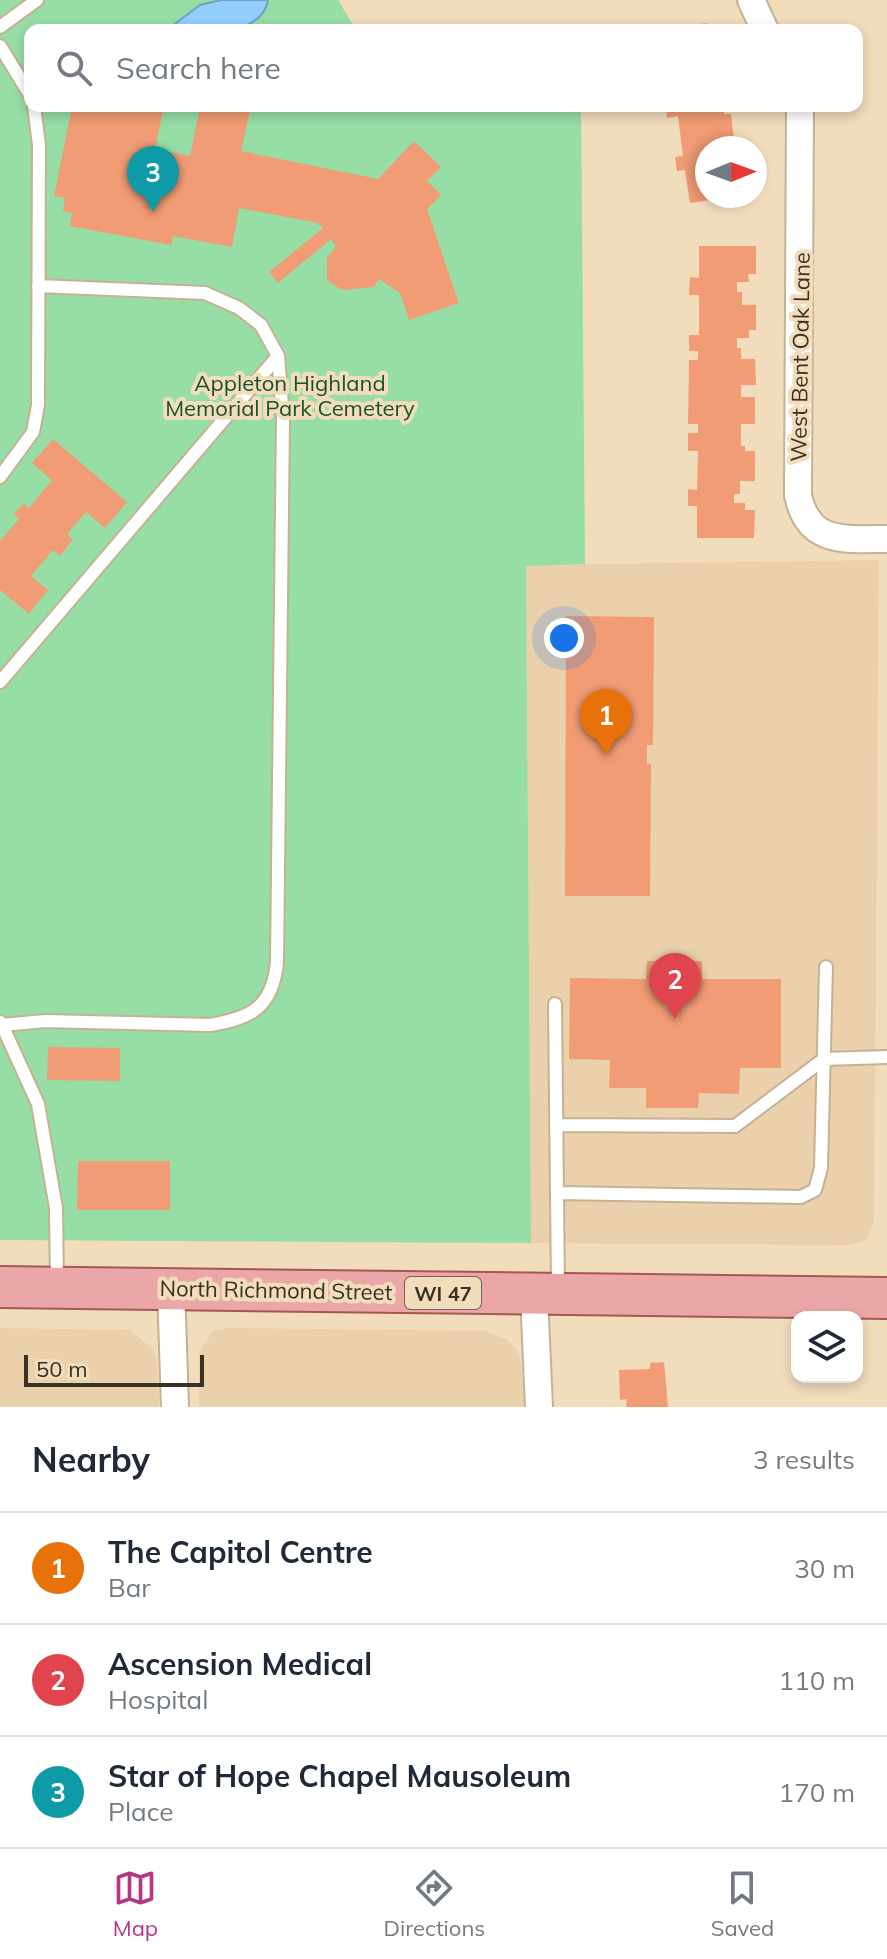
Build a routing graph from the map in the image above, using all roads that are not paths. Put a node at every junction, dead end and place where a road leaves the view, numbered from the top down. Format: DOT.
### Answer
graph roads {
  1 [pos="37,0"];
  2 [pos="751,0"];
  3 [pos="762,24"];
  4 [pos="0,27"];
  5 [pos="0,46"];
  6 [pos="24,85"];
  7 [pos="35,112"];
  8 [pos="800,112"];
  9 [pos="38,286"];
  10 [pos="278,356"];
  11 [pos="0,477"];
  12 [pos="887,539"];
  13 [pos="0,682"];
  14 [pos="826,967"];
  15 [pos="555,1004"];
  16 [pos="1,1024"];
  17 [pos="887,1057"];
  18 [pos="824,1059"];
  19 [pos="556,1125"];
  20 [pos="557,1193"];
  21 [pos="0,1287"];
  22 [pos="57,1287"];
  23 [pos="171,1288"];
  24 [pos="546,1295"];
  25 [pos="887,1298"];
  26 [pos="175,1407"];
  27 [pos="539,1407"];
  1 -- 4 [label="lane"];
  2 -- 3 [label="street"];
  5 -- 6 [label="lane"];
  7 -- 9 [label="lane"];
  8 -- 12 [label="street, West Bent Oak Lane"];
  9 -- 10 [label="lane"];
  9 -- 11 [label="lane"];
  10 -- 13 [label="lane"];
  10 -- 16 [label="lane"];
  14 -- 18 [label="lane"];
  15 -- 19 [label="lane"];
  16 -- 22 [label="lane"];
  17 -- 18 [label="lane"];
  18 -- 19 [label="lane"];
  18 -- 20 [label="lane"];
  19 -- 20 [label="lane"];
  20 -- 24 [label="lane"];
  21 -- 22 [label="main road, North Richmond Street / WI 47"];
  22 -- 23 [label="main road, North Richmond Street / WI 47"];
  23 -- 24 [label="main road, North Richmond Street / WI 47"];
  23 -- 26 [label="street"];
  24 -- 25 [label="main road, North Richmond Street / WI 47"];
  24 -- 27 [label="street"];
}
